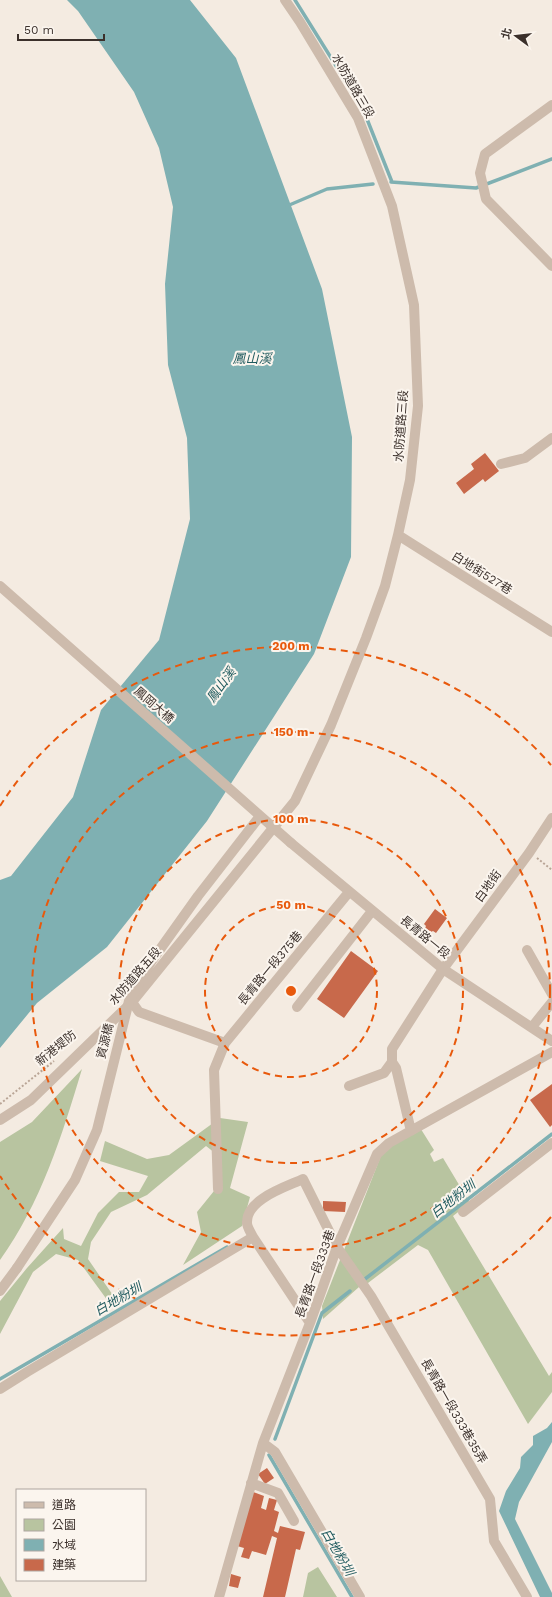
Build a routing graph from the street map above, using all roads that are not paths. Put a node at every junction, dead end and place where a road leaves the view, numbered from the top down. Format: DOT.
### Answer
graph roads {
  1 [pos="285,0"];
  2 [pos="552,105"];
  3 [pos="552,266"];
  4 [pos="552,438"];
  5 [pos="501,464"];
  6 [pos="398,535"];
  7 [pos="0,586"];
  8 [pos="552,632"];
  9 [pos="260,816"];
  10 [pos="552,818"];
  11 [pos="272,830"];
  12 [pos="290,843"];
  13 [pos="349,892"];
  14 [pos="372,911"];
  15 [pos="527,950"];
  16 [pos="443,969"];
  17 [pos="552,994"];
  18 [pos="132,1002"];
  19 [pos="552,1002"];
  20 [pos="297,1008"];
  21 [pos="532,1028"];
  22 [pos="552,1041"];
  23 [pos="225,1043"];
  24 [pos="552,1052"];
  25 [pos="392,1062"];
  26 [pos="349,1086"];
  27 [pos="0,1120"];
  28 [pos="411,1131"];
  29 [pos="552,1143"];
  30 [pos="218,1189"];
  31 [pos="463,1212"];
  32 [pos="253,1237"];
  33 [pos="337,1247"];
  34 [pos="0,1291"];
  35 [pos="310,1323"];
  36 [pos="0,1390"];
  37 [pos="263,1443"];
  38 [pos="251,1483"];
  39 [pos="294,1521"];
  40 [pos="219,1597"];
  41 [pos="360,1597"];
  42 [pos="526,1597"];
  1 -- 6 [label="street, 水防道路三段"];
  2 -- 3 [label="street"];
  4 -- 5 [label="street"];
  6 -- 8 [label="street, 白地街527巷"];
  6 -- 11 [label="street, 水防道路三段"];
  7 -- 9 [label="street, 鳳岡大橋, bridge"];
  9 -- 12 [label="street, 鳳岡大橋, bridge"];
  9 -- 34 [label="street, 資源橋, bridge"];
  10 -- 16 [label="street, 白地街"];
  11 -- 18 [label="street, 水防道路五段"];
  12 -- 13 [label="street, 長青路一段"];
  13 -- 14 [label="street, 長青路一段"];
  13 -- 23 [label="street, 長青路一段375巷"];
  14 -- 16 [label="street, 長青路一段"];
  14 -- 20 [label="street"];
  15 -- 17 [label="street"];
  16 -- 21 [label="street, 長青路一段"];
  16 -- 25 [label="street, 白地街"];
  18 -- 23 [label="street"];
  18 -- 27 [label="street, 水防道路五段"];
  19 -- 21 [label="street"];
  21 -- 22 [label="street, 長青路一段"];
  23 -- 30 [label="street, 長青路一段375巷"];
  24 -- 28 [label="street, 長青路一段333巷"];
  25 -- 26 [label="street"];
  25 -- 28 [label="street"];
  28 -- 33 [label="street, 長青路一段333巷"];
  29 -- 31 [label="street"];
  32 -- 33 [label="street, 長青路一段333巷35弄"];
  32 -- 35 [label="street"];
  32 -- 36 [label="street"];
  33 -- 35 [label="street, 長青路一段333巷"];
  33 -- 42 [label="street, 長青路一段333巷35弄"];
  35 -- 37 [label="street, 長青路一段333巷"];
  37 -- 38 [label="street, 長青路一段333巷"];
  37 -- 41 [label="street"];
  38 -- 39 [label="street"];
  38 -- 40 [label="street, 長青路一段333巷"];
}
